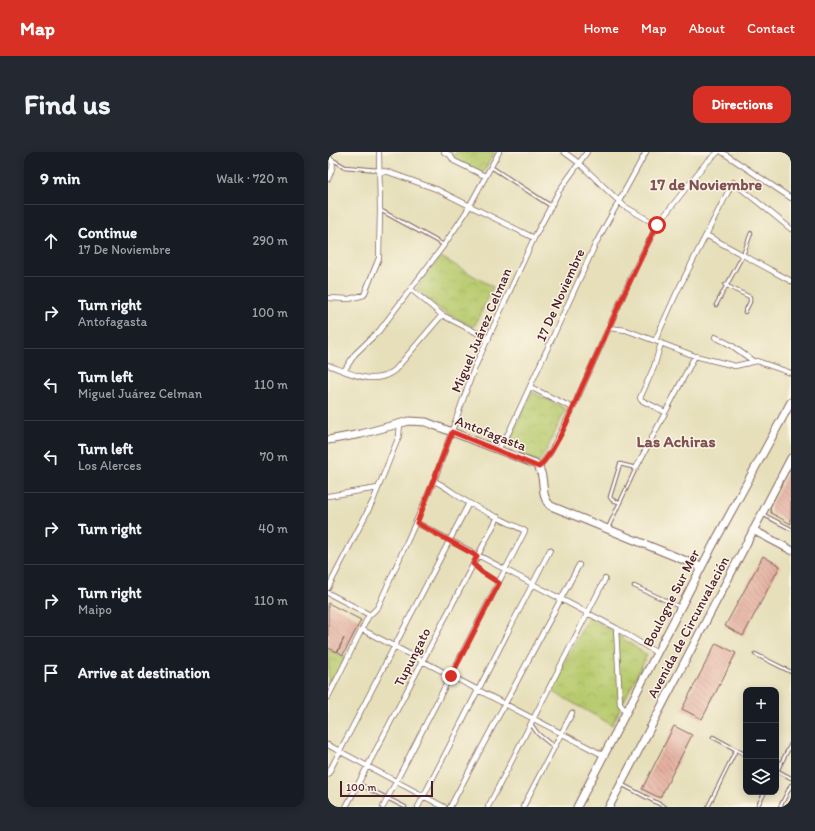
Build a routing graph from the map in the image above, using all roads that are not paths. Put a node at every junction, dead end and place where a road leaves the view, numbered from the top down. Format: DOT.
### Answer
graph roads {
  1 [pos="379,152"];
  2 [pos="444,152"];
  3 [pos="499,152"];
  4 [pos="564,152"];
  5 [pos="587,152"];
  6 [pos="646,152"];
  7 [pos="718,152"];
  8 [pos="722,152"];
  9 [pos="452,154"];
  10 [pos="330,158"];
  11 [pos="579,163"];
  12 [pos="490,167"];
  13 [pos="378,170"];
  14 [pos="485,176"];
  15 [pos="328,179"];
  16 [pos="791,198"];
  17 [pos="618,201"];
  18 [pos="469,206"];
  19 [pos="551,206"];
  20 [pos="380,210"];
  21 [pos="657,225"];
  22 [pos="791,229"];
  23 [pos="751,232"];
  24 [pos="706,235"];
  25 [pos="534,238"];
  26 [pos="444,245"];
  27 [pos="743,255"];
  28 [pos="791,281"];
  29 [pos="725,285"];
  30 [pos="412,290"];
  31 [pos="328,298"];
  32 [pos="716,305"];
  33 [pos="745,312"];
  34 [pos="442,315"];
  35 [pos="610,328"];
  36 [pos="715,337"];
  37 [pos="489,339"];
  38 [pos="658,342"];
  39 [pos="694,356"];
  40 [pos="753,361"];
  41 [pos="328,366"];
  42 [pos="344,371"];
  43 [pos="791,373"];
  44 [pos="530,387"];
  45 [pos="791,402"];
  46 [pos="573,408"];
  47 [pos="665,412"];
  48 [pos="400,423"];
  49 [pos="452,432"];
  50 [pos="328,440"];
  51 [pos="498,449"];
  52 [pos="791,458"];
  53 [pos="539,467"];
  54 [pos="636,468"];
  55 [pos="434,480"];
  56 [pos="378,488"];
  57 [pos="328,496"];
  58 [pos="619,502"];
  59 [pos="469,503"];
  60 [pos="762,514"];
  61 [pos="498,517"];
  62 [pos="417,523"];
  63 [pos="608,528"];
  64 [pos="791,529"];
  65 [pos="753,530"];
  66 [pos="450,541"];
  67 [pos="550,550"];
  68 [pos="791,550"];
  69 [pos="477,556"];
  70 [pos="473,564"];
  71 [pos="579,565"];
  72 [pos="702,567"];
  73 [pos="506,571"];
  74 [pos="605,579"];
  75 [pos="499,583"];
  76 [pos="533,585"];
  77 [pos="634,586"];
  78 [pos="328,588"];
  79 [pos="328,593"];
  80 [pos="562,599"];
  81 [pos="680,607"];
  82 [pos="587,613"];
  83 [pos="370,615"];
  84 [pos="616,628"];
  85 [pos="363,630"];
  86 [pos="395,646"];
  87 [pos="657,653"];
  88 [pos="755,654"];
  89 [pos="423,660"];
  90 [pos="791,672"];
  91 [pos="451,676"];
  92 [pos="479,690"];
  93 [pos="328,697"];
  94 [pos="506,703"];
  95 [pos="626,712"];
  96 [pos="572,713"];
  97 [pos="533,719"];
  98 [pos="531,724"];
  99 [pos="561,734"];
  100 [pos="713,737"];
  101 [pos="791,744"];
  102 [pos="328,745"];
  103 [pos="554,747"];
  104 [pos="736,750"];
  105 [pos="340,752"];
  106 [pos="743,754"];
  107 [pos="603,755"];
  108 [pos="779,766"];
  109 [pos="368,767"];
  110 [pos="779,772"];
  111 [pos="328,774"];
  112 [pos="791,778"];
  113 [pos="396,782"];
  114 [pos="358,784"];
  115 [pos="621,784"];
  116 [pos="791,785"];
  117 [pos="763,795"];
  118 [pos="424,796"];
  119 [pos="388,798"];
  120 [pos="346,807"];
  121 [pos="383,807"];
  122 [pos="405,807"];
  123 [pos="418,807"];
  124 [pos="444,807"];
  125 [pos="450,807"];
  126 [pos="488,807"];
  127 [pos="523,807"];
  128 [pos="577,807"];
  129 [pos="609,807"];
  130 [pos="666,807"];
  131 [pos="708,807"];
  132 [pos="757,807"];
  133 [pos="780,807"];
  1 -- 13 [label="street"];
  2 -- 9 [label="street"];
  3 -- 12 [label="street"];
  4 -- 11 [label="street"];
  5 -- 11 [label="street, Miguel Juárez Celman"];
  6 -- 17 [label="street, 17 De Noviembre"];
  7 -- 21 [label="street"];
  8 -- 16 [label="street"];
  9 -- 14 [label="street"];
  10 -- 13 [label="lane"];
  10 -- 15 [label="street"];
  11 -- 17 [label="street"];
  11 -- 19 [label="street, Miguel Juárez Celman"];
  12 -- 14 [label="street"];
  12 -- 19 [label="lane"];
  13 -- 18 [label="street"];
  13 -- 20 [label="street"];
  14 -- 18 [label="street"];
  17 -- 21 [label="street"];
  17 -- 44 [label="street, 17 De Noviembre"];
  18 -- 25 [label="street"];
  18 -- 26 [label="street"];
  19 -- 25 [label="street, Miguel Juárez Celman"];
  20 -- 26 [label="lane"];
  20 -- 31 [label="street"];
  21 -- 35 [label="street"];
  22 -- 24 [label="street"];
  23 -- 27 [label="lane"];
  24 -- 27 [label="street"];
  24 -- 38 [label="street"];
  25 -- 37 [label="street, Miguel Juárez Celman"];
  26 -- 30 [label="street"];
  27 -- 28 [label="street"];
  27 -- 29 [label="lane"];
  29 -- 32 [label="lane"];
  29 -- 33 [label="lane"];
  30 -- 34 [label="street"];
  30 -- 42 [label="street"];
  34 -- 37 [label="street"];
  34 -- 42 [label="street"];
  35 -- 38 [label="street"];
  35 -- 46 [label="street"];
  36 -- 40 [label="street"];
  37 -- 49 [label="street, Miguel Juárez Celman"];
  38 -- 39 [label="street"];
  38 -- 47 [label="street"];
  39 -- 40 [label="street"];
  39 -- 47 [label="street"];
  40 -- 43 [label="street"];
  41 -- 42 [label="street"];
  44 -- 46 [label="street"];
  44 -- 51 [label="street, 17 De Noviembre"];
  45 -- 72 [label="street, Boulogne Sur Mer"];
  46 -- 53 [label="street"];
  47 -- 54 [label="street"];
  48 -- 49 [label="street, Antofagasta"];
  48 -- 50 [label="street, Antofagasta"];
  48 -- 56 [label="street"];
  49 -- 51 [label="street, Antofagasta"];
  49 -- 55 [label="street, Miguel Juárez Celman"];
  51 -- 53 [label="street, Antofagasta"];
  52 -- 60 [label="street, Avenida de Circunvalación"];
  53 -- 63 [label="street, Antofagasta"];
  54 -- 58 [label="lane"];
  54 -- 58 [label="lane"];
  55 -- 59 [label="street"];
  55 -- 62 [label="street, Miguel Juárez Celman"];
  56 -- 57 [label="street"];
  56 -- 78 [label="street"];
  58 -- 63 [label="lane"];
  59 -- 61 [label="street"];
  59 -- 66 [label="street"];
  60 -- 64 [label="lane"];
  60 -- 65 [label="street, Avenida de Circunvalación"];
  61 -- 69 [label="street, Tupungato"];
  61 -- 73 [label="street"];
  62 -- 66 [label="street"];
  62 -- 83 [label="street, Miguel Juárez Celman"];
  63 -- 72 [label="street, Antofagasta"];
  65 -- 68 [label="street"];
  65 -- 115 [label="street, Avenida de Circunvalación"];
  66 -- 69 [label="street"];
  66 -- 86 [label="street"];
  67 -- 76 [label="street"];
  69 -- 70 [label="street, Tupungato"];
  69 -- 73 [label="street"];
  70 -- 75 [label="lane"];
  70 -- 89 [label="street, Tupungato"];
  71 -- 80 [label="street"];
  72 -- 81 [label="street, Boulogne Sur Mer"];
  73 -- 75 [label="street"];
  73 -- 76 [label="street"];
  74 -- 82 [label="street"];
  75 -- 91 [label="street"];
  76 -- 80 [label="street"];
  76 -- 92 [label="street"];
  77 -- 81 [label="lane"];
  79 -- 83 [label="street"];
  80 -- 82 [label="street"];
  80 -- 94 [label="street"];
  81 -- 87 [label="street, Boulogne Sur Mer"];
  82 -- 84 [label="street"];
  82 -- 97 [label="street"];
  83 -- 85 [label="street, Miguel Juárez Celman"];
  84 -- 87 [label="street"];
  84 -- 95 [label="street"];
  85 -- 86 [label="street"];
  85 -- 93 [label="street, Miguel Juárez Celman"];
  86 -- 89 [label="street"];
  86 -- 105 [label="street"];
  87 -- 95 [label="street, Boulogne Sur Mer"];
  88 -- 90 [label="lane"];
  89 -- 91 [label="street"];
  89 -- 109 [label="street, Tupungato"];
  91 -- 92 [label="street"];
  91 -- 113 [label="street"];
  92 -- 94 [label="street"];
  92 -- 118 [label="street"];
  94 -- 97 [label="street"];
  94 -- 125 [label="street"];
  95 -- 107 [label="street, Boulogne Sur Mer"];
  96 -- 99 [label="street"];
  97 -- 98 [label="street"];
  97 -- 99 [label="street"];
  98 -- 103 [label="lane"];
  98 -- 126 [label="street"];
  99 -- 103 [label="street"];
  99 -- 107 [label="street"];
  100 -- 104 [label="lane"];
  101 -- 108 [label="lane"];
  102 -- 105 [label="street"];
  103 -- 127 [label="street"];
  104 -- 106 [label="lane"];
  104 -- 131 [label="lane"];
  105 -- 109 [label="street"];
  105 -- 111 [label="street"];
  107 -- 128 [label="street, Boulogne Sur Mer"];
  109 -- 113 [label="street"];
  109 -- 114 [label="street, Tupungato"];
  110 -- 112 [label="lane"];
  113 -- 118 [label="street"];
  113 -- 119 [label="street"];
  114 -- 119 [label="lane"];
  114 -- 120 [label="street, Tupungato"];
  115 -- 129 [label="street, Avenida de Circunvalación"];
  115 -- 130 [label="lane"];
  116 -- 133 [label="lane"];
  117 -- 132 [label="lane"];
  118 -- 123 [label="street"];
  118 -- 124 [label="street"];
  119 -- 121 [label="street"];
  119 -- 122 [label="lane"];
}
